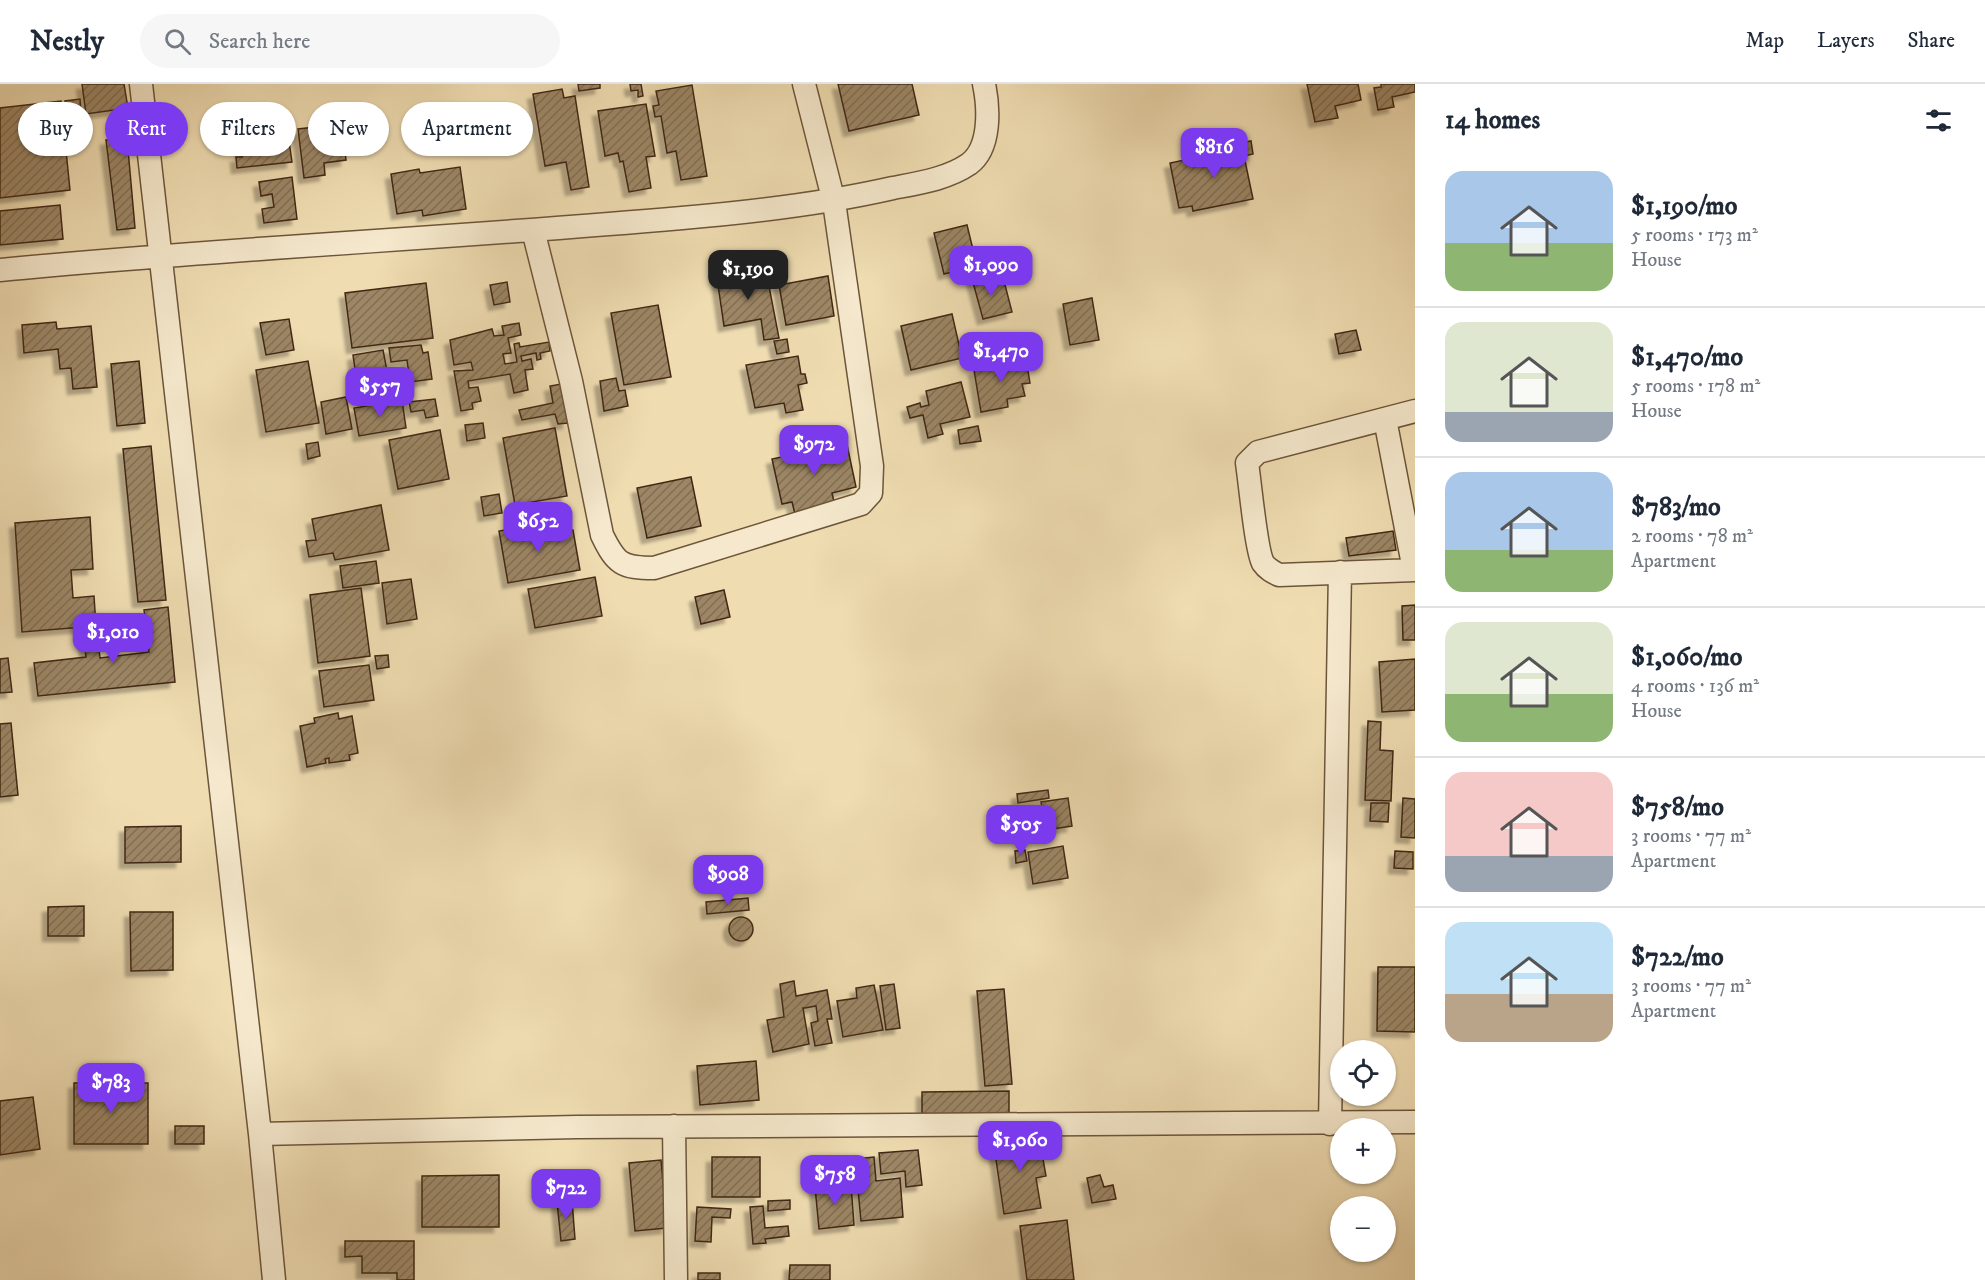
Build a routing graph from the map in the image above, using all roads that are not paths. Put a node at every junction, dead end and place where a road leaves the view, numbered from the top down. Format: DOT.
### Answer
graph roads {
  1 [pos="141,84"];
  2 [pos="804,84"];
  3 [pos="984,84"];
  4 [pos="834,201"];
  5 [pos="533,230"];
  6 [pos="160,255"];
  7 [pos="0,270"];
  8 [pos="1415,411"];
  9 [pos="1385,419"];
  10 [pos="1414,570"];
  11 [pos="1340,572"];
  12 [pos="1330,1118"];
  13 [pos="1396,1122"];
  14 [pos="1415,1122"];
  15 [pos="1330,1124"];
  16 [pos="674,1126"];
  17 [pos="261,1134"];
  18 [pos="274,1280"];
  19 [pos="676,1280"];
  1 -- 6 [label="street"];
  2 -- 4 [label="street"];
  3 -- 4 [label="street"];
  4 -- 5 [label="street"];
  4 -- 5 [label="street"];
  5 -- 6 [label="street"];
  6 -- 7 [label="street"];
  6 -- 17 [label="street"];
  8 -- 9 [label="street"];
  9 -- 10 [label="street"];
  9 -- 11 [label="street"];
  10 -- 11 [label="street"];
  11 -- 12 [label="street"];
  13 -- 14 [label="street"];
  15 -- 16 [label="street"];
  16 -- 17 [label="street"];
  16 -- 19 [label="street"];
  17 -- 18 [label="street"];
}
